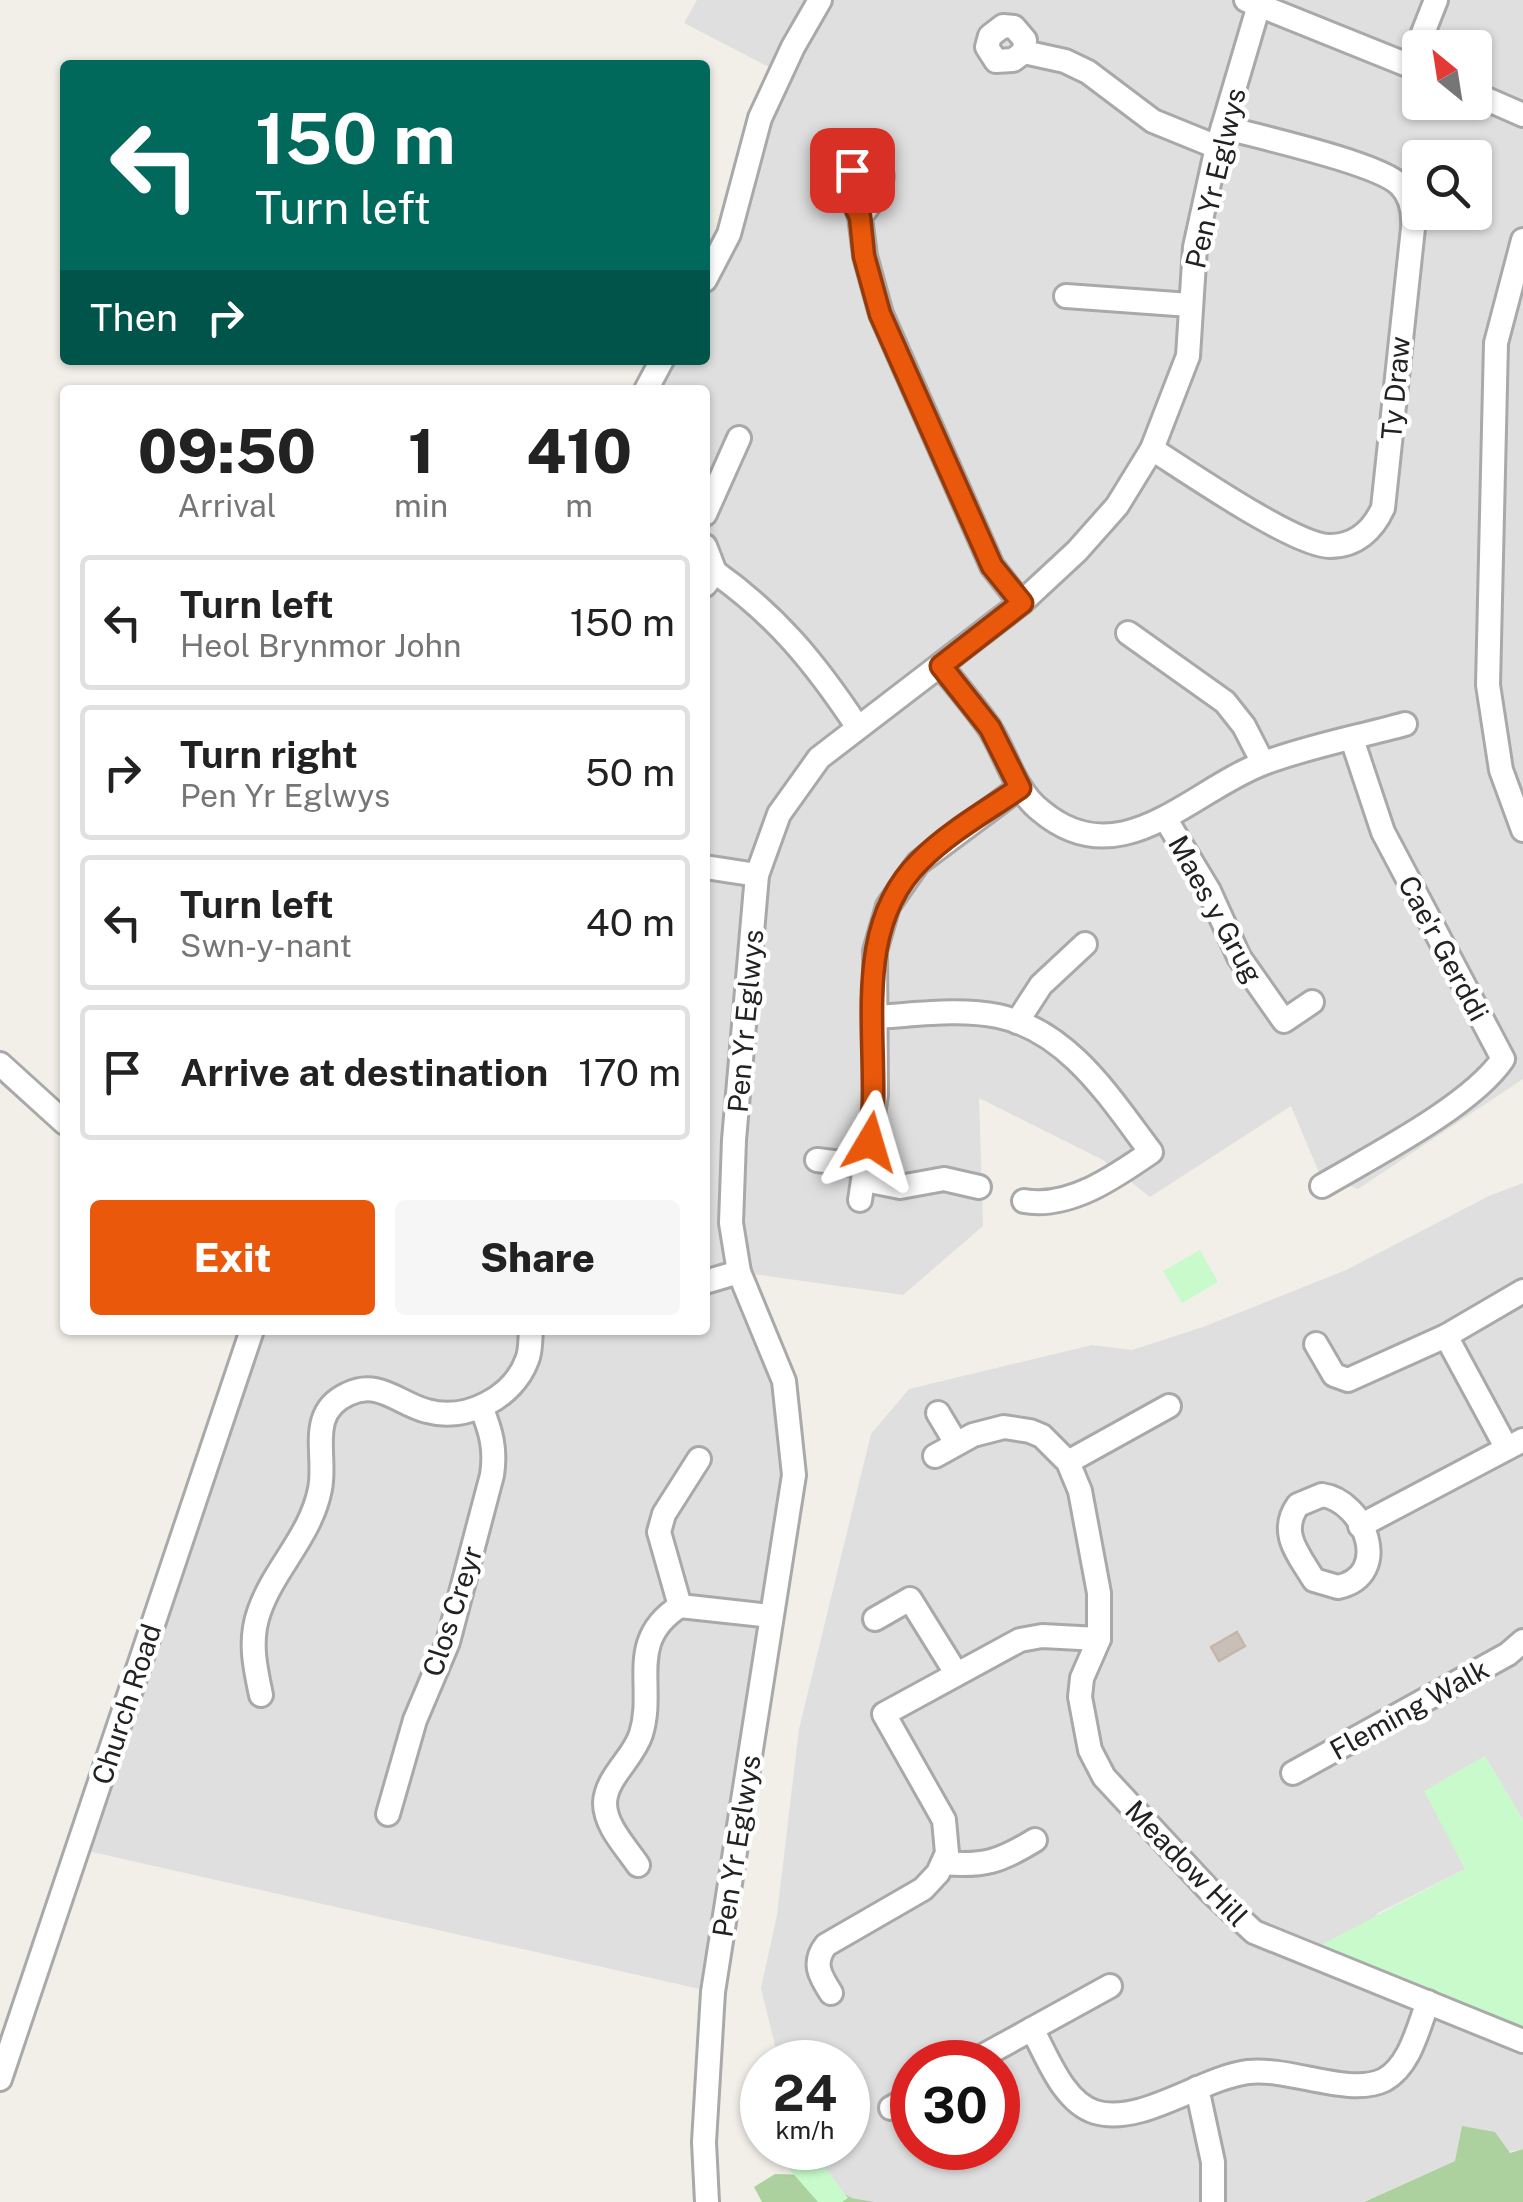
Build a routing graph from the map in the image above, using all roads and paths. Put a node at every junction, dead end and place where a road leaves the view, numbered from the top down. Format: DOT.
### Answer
graph roads {
  1 [pos="820,0"];
  2 [pos="1436,0"];
  3 [pos="1252,2"];
  4 [pos="1296,10"];
  5 [pos="1427,30"];
  6 [pos="1024,52"];
  7 [pos="1402,62"];
  8 [pos="1492,102"];
  9 [pos="1523,116"];
  10 [pos="1220,137"];
  11 [pos="860,217"];
  12 [pos="1523,240"];
  13 [pos="710,270"];
  14 [pos="1066,296"];
  15 [pos="1190,305"];
  16 [pos="739,438"];
  17 [pos="1152,449"];
  18 [pos="710,503"];
  19 [pos="710,578"];
  20 [pos="1022,603"];
  21 [pos="1128,633"];
  22 [pos="941,666"];
  23 [pos="1404,724"];
  24 [pos="857,726"];
  25 [pos="1352,739"];
  26 [pos="1263,763"];
  27 [pos="1020,788"];
  28 [pos="1164,818"];
  29 [pos="1523,830"];
  30 [pos="710,868"];
  31 [pos="758,875"];
  32 [pos="1085,944"];
  33 [pos="1312,1002"];
  34 [pos="874,1017"];
  35 [pos="1017,1022"];
  36 [pos="0,1064"];
  37 [pos="60,1118"];
  38 [pos="818,1160"];
  39 [pos="864,1182"];
  40 [pos="1322,1186"];
  41 [pos="979,1187"];
  42 [pos="1024,1201"];
  43 [pos="738,1272"];
  44 [pos="710,1280"];
  45 [pos="1523,1292"];
  46 [pos="250,1335"];
  47 [pos="530,1335"];
  48 [pos="1446,1336"];
  49 [pos="1316,1344"];
  50 [pos="1169,1406"];
  51 [pos="481,1407"];
  52 [pos="938,1413"];
  53 [pos="956,1443"];
  54 [pos="1514,1443"];
  55 [pos="935,1456"];
  56 [pos="699,1458"];
  57 [pos="1068,1462"];
  58 [pos="1360,1526"];
  59 [pos="680,1606"];
  60 [pos="771,1616"];
  61 [pos="875,1619"];
  62 [pos="1099,1639"];
  63 [pos="1523,1641"];
  64 [pos="956,1673"];
  65 [pos="260,1695"];
  66 [pos="1293,1773"];
  67 [pos="388,1814"];
  68 [pos="1035,1840"];
  69 [pos="943,1863"];
  70 [pos="638,1865"];
  71 [pos="1110,1986"];
  72 [pos="830,1993"];
  73 [pos="1428,2002"];
  74 [pos="1032,2029"];
  75 [pos="1012,2040"];
  76 [pos="1523,2041"];
  77 [pos="0,2078"];
  78 [pos="1197,2088"];
  79 [pos="1213,2201"];
  80 [pos="707,2202"];
  1 -- 13 [label="street"];
  2 -- 5 [label="street"];
  3 -- 4 [label="street"];
  3 -- 10 [label="street, Pen Yr Eglwys"];
  4 -- 7 [label="street"];
  6 -- 10 [label="street, Ty Draw"];
  8 -- 9 [label="street"];
  10 -- 15 [label="street, Pen Yr Eglwys"];
  10 -- 17 [label="street, Ty Draw"];
  11 -- 20 [label="street"];
  12 -- 29 [label="street"];
  14 -- 15 [label="street"];
  15 -- 17 [label="street, Pen Yr Eglwys"];
  16 -- 18 [label="street"];
  17 -- 20 [label="street, Pen Yr Eglwys"];
  19 -- 24 [label="street"];
  20 -- 22 [label="street, Pen Yr Eglwys"];
  21 -- 26 [label="street"];
  22 -- 24 [label="street, Pen Yr Eglwys"];
  22 -- 27 [label="street"];
  23 -- 25 [label="street"];
  24 -- 31 [label="street, Pen Yr Eglwys"];
  25 -- 26 [label="street"];
  25 -- 40 [label="street, Cae'r Gerddi"];
  26 -- 28 [label="street"];
  27 -- 28 [label="street"];
  27 -- 34 [label="street"];
  28 -- 33 [label="street, Maes y Grug"];
  30 -- 31 [label="street"];
  31 -- 43 [label="street, Pen Yr Eglwys"];
  32 -- 35 [label="street"];
  34 -- 35 [label="street"];
  34 -- 39 [label="street"];
  35 -- 42 [label="street"];
  36 -- 37 [label="street"];
  38 -- 39 [label="street"];
  39 -- 41 [label="street"];
  43 -- 44 [label="street"];
  43 -- 60 [label="street, Pen Yr Eglwys"];
  45 -- 48 [label="street"];
  46 -- 77 [label="street, Church Road"];
  47 -- 51 [label="street"];
  48 -- 49 [label="street"];
  48 -- 54 [label="street"];
  50 -- 57 [label="street"];
  51 -- 65 [label="street"];
  51 -- 67 [label="street, Clos Creyr"];
  52 -- 53 [label="street"];
  53 -- 55 [label="street"];
  53 -- 57 [label="street"];
  54 -- 58 [label="street"];
  56 -- 59 [label="street"];
  57 -- 62 [label="street"];
  59 -- 60 [label="street"];
  59 -- 70 [label="street"];
  60 -- 80 [label="street, Pen Yr Eglwys"];
  61 -- 64 [label="street"];
  62 -- 64 [label="street"];
  62 -- 73 [label="street, Meadow Hill"];
  63 -- 66 [label="street, Fleming Walk"];
  64 -- 69 [label="street"];
  68 -- 69 [label="street"];
  69 -- 72 [label="street"];
  71 -- 74 [label="street"];
  73 -- 76 [label="street, Meadow Hill"];
  73 -- 78 [label="street"];
  74 -- 75 [label="street"];
  74 -- 78 [label="street"];
  78 -- 79 [label="street"];
}
